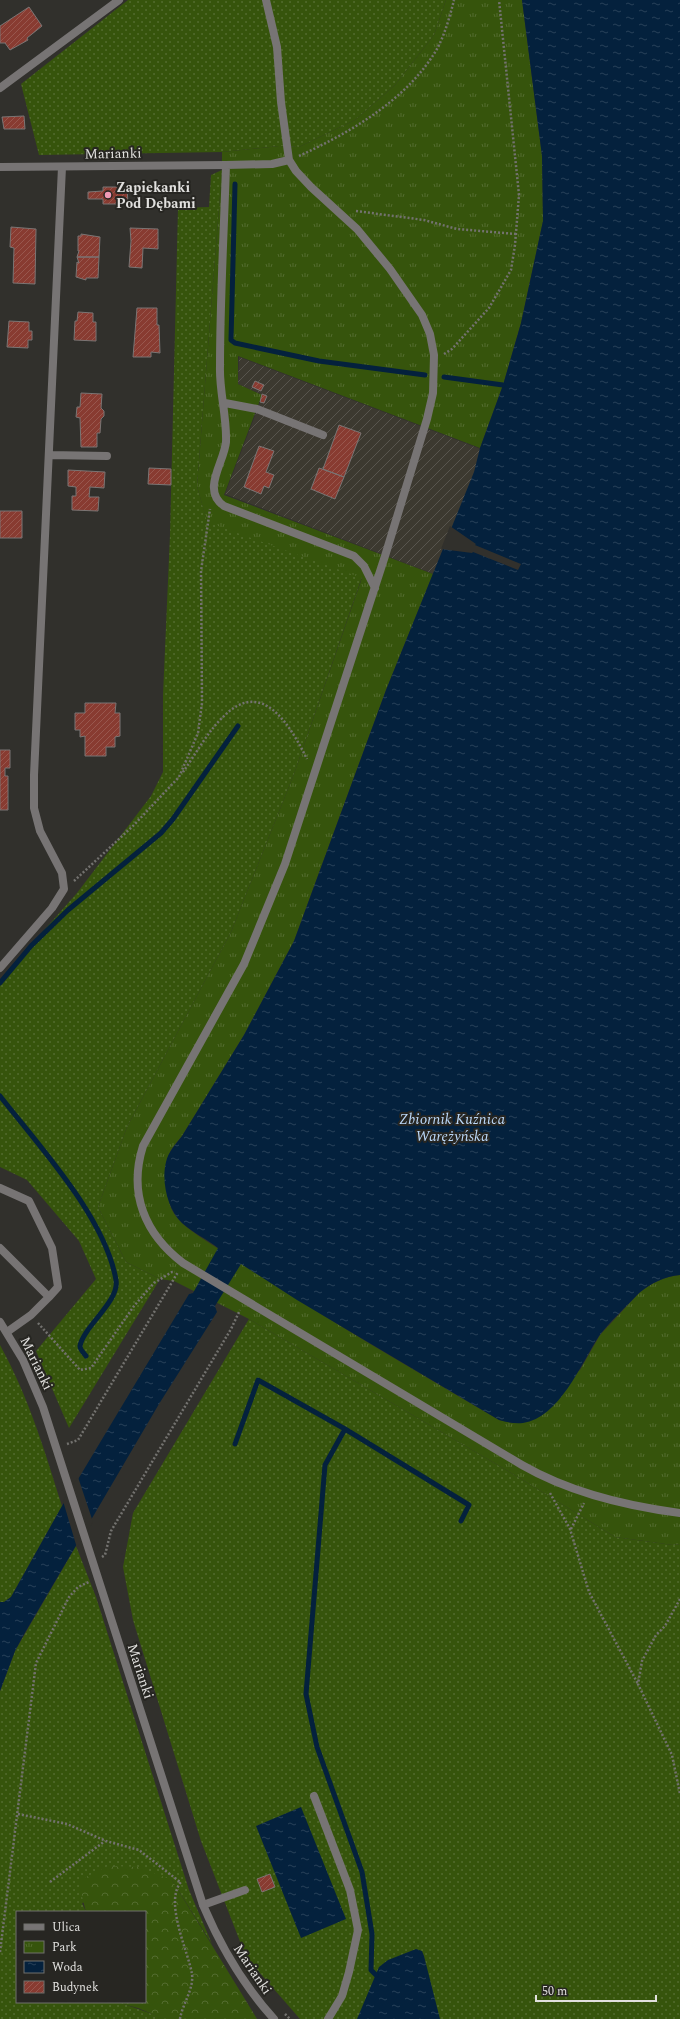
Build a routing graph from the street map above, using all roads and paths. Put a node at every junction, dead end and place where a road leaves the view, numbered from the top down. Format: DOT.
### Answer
graph roads {
  1 [pos="119,0"];
  2 [pos="266,0"];
  3 [pos="454,0"];
  4 [pos="499,0"];
  5 [pos="0,88"];
  6 [pos="289,160"];
  7 [pos="226,165"];
  8 [pos="0,167"];
  9 [pos="62,167"];
  10 [pos="335,210"];
  11 [pos="516,234"];
  12 [pos="434,361"];
  13 [pos="224,403"];
  14 [pos="323,435"];
  15 [pos="49,455"];
  16 [pos="107,456"];
  17 [pos="214,495"];
  18 [pos="375,588"];
  19 [pos="315,773"];
  20 [pos="179,777"];
  21 [pos="64,889"];
  22 [pos="0,968"];
  23 [pos="0,1188"];
  24 [pos="0,1248"];
  25 [pos="183,1263"];
  26 [pos="178,1273"];
  27 [pos="49,1297"];
  28 [pos="245,1300"];
  29 [pos="31,1316"];
  30 [pos="0,1322"];
  31 [pos="7,1332"];
  32 [pos="65,1445"];
  33 [pos="547,1478"];
  34 [pos="590,1493"];
  35 [pos="680,1513"];
  36 [pos="570,1529"];
  37 [pos="104,1563"];
  38 [pos="98,1578"];
  39 [pos="680,1599"];
  40 [pos="638,1684"];
  41 [pos="680,1794"];
  42 [pos="314,1796"];
  43 [pos="18,1814"];
  44 [pos="106,1841"];
  45 [pos="193,1877"];
  46 [pos="50,1882"];
  47 [pos="180,1882"];
  48 [pos="245,1890"];
  49 [pos="203,1906"];
  50 [pos="0,1952"];
  51 [pos="280,2008"];
  52 [pos="180,2019"];
  53 [pos="274,2019"];
  54 [pos="290,2019"];
  55 [pos="328,2019"];
  1 -- 5 [label="street"];
  2 -- 6 [label="street"];
  3 -- 6 [label="path"];
  4 -- 11 [label="path"];
  6 -- 7 [label="street, Marianki"];
  6 -- 10 [label="street"];
  7 -- 9 [label="street, Marianki"];
  7 -- 13 [label="street"];
  8 -- 9 [label="street, Marianki"];
  9 -- 15 [label="street"];
  10 -- 11 [label="path"];
  10 -- 12 [label="street"];
  11 -- 12 [label="path"];
  12 -- 18 [label="street"];
  13 -- 14 [label="street"];
  13 -- 17 [label="street"];
  15 -- 16 [label="street"];
  15 -- 21 [label="street"];
  17 -- 18 [label="street"];
  17 -- 20 [label="path"];
  18 -- 19 [label="street"];
  19 -- 20 [label="path"];
  19 -- 25 [label="street"];
  20 -- 21 [label="path"];
  21 -- 22 [label="street"];
  23 -- 27 [label="street"];
  24 -- 27 [label="street"];
  25 -- 26 [label="path"];
  25 -- 28 [label="street"];
  26 -- 29 [label="path"];
  26 -- 32 [label="path"];
  27 -- 29 [label="street"];
  28 -- 33 [label="street"];
  28 -- 37 [label="path"];
  29 -- 31 [label="street"];
  30 -- 31 [label="street, Marianki"];
  31 -- 38 [label="street, Marianki"];
  33 -- 34 [label="street"];
  33 -- 36 [label="path"];
  34 -- 35 [label="street"];
  34 -- 36 [label="path"];
  36 -- 40 [label="path"];
  38 -- 43 [label="path"];
  38 -- 45 [label="street, Marianki"];
  39 -- 40 [label="path"];
  40 -- 41 [label="path"];
  42 -- 55 [label="street"];
  43 -- 44 [label="path"];
  43 -- 50 [label="path"];
  44 -- 46 [label="path"];
  44 -- 47 [label="path"];
  45 -- 47 [label="path"];
  45 -- 49 [label="street, Marianki"];
  47 -- 52 [label="path"];
  48 -- 49 [label="street"];
  49 -- 53 [label="street, Marianki"];
  51 -- 54 [label="path"];
}
